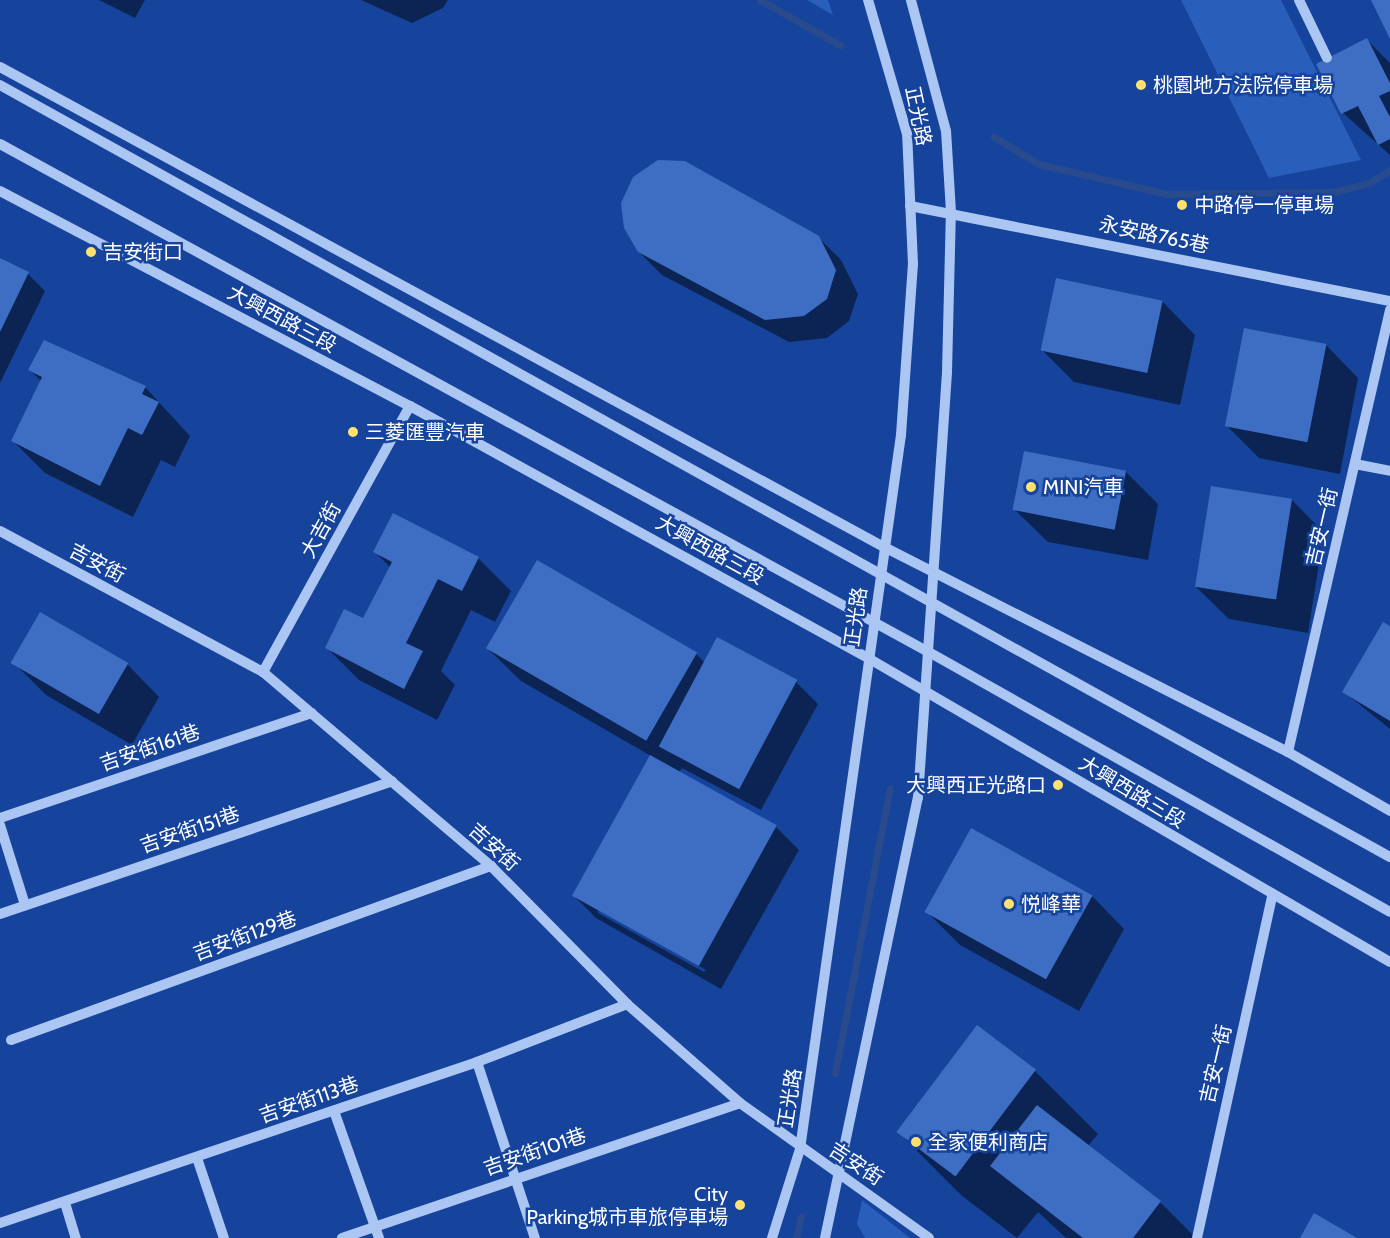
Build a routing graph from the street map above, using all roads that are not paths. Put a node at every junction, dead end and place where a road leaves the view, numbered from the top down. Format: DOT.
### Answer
graph roads {
  1 [pos="868,0"];
  2 [pos="911,0"];
  3 [pos="1299,0"];
  4 [pos="1328,58"];
  5 [pos="0,67"];
  6 [pos="0,85"];
  7 [pos="0,144"];
  8 [pos="0,191"];
  9 [pos="910,206"];
  10 [pos="951,212"];
  11 [pos="1390,301"];
  12 [pos="1390,310"];
  13 [pos="410,406"];
  14 [pos="1355,464"];
  15 [pos="1390,471"];
  16 [pos="0,531"];
  17 [pos="884,547"];
  18 [pos="932,572"];
  19 [pos="880,573"];
  20 [pos="930,603"];
  21 [pos="873,622"];
  22 [pos="927,651"];
  23 [pos="868,658"];
  24 [pos="263,672"];
  25 [pos="925,689"];
  26 [pos="312,712"];
  27 [pos="1288,752"];
  28 [pos="392,781"];
  29 [pos="1390,811"];
  30 [pos="0,818"];
  31 [pos="0,825"];
  32 [pos="1390,857"];
  33 [pos="491,866"];
  34 [pos="1272,897"];
  35 [pos="25,905"];
  36 [pos="1390,912"];
  37 [pos="0,914"];
  38 [pos="1390,962"];
  39 [pos="627,1004"];
  40 [pos="11,1040"];
  41 [pos="477,1062"];
  42 [pos="740,1103"];
  43 [pos="333,1111"];
  44 [pos="800,1149"];
  45 [pos="197,1158"];
  46 [pos="840,1175"];
  47 [pos="515,1177"];
  48 [pos="65,1203"];
  49 [pos="0,1223"];
  50 [pos="375,1226"];
  51 [pos="76,1238"];
  52 [pos="224,1238"];
  53 [pos="342,1238"];
  54 [pos="378,1238"];
  55 [pos="535,1238"];
  56 [pos="772,1238"];
  57 [pos="825,1238"];
  58 [pos="929,1238"];
  59 [pos="1197,1238"];
  1 -- 9 [label="street, 正光路"];
  2 -- 10 [label="street, 正光路"];
  3 -- 4 [label="street"];
  5 -- 17 [label="street"];
  6 -- 19 [label="street"];
  7 -- 21 [label="street, 大興西路三段"];
  8 -- 13 [label="street, 大興西路三段"];
  9 -- 10 [label="street, 永安路765巷"];
  9 -- 17 [label="street, 正光路"];
  10 -- 11 [label="street, 永安路765巷"];
  10 -- 18 [label="street, 正光路"];
  12 -- 14 [label="street, 吉安一街"];
  13 -- 23 [label="street, 大興西路三段"];
  13 -- 24 [label="street, 大吉街"];
  14 -- 15 [label="street"];
  14 -- 27 [label="street, 吉安一街"];
  16 -- 24 [label="street, 吉安街"];
  17 -- 18 [label="street"];
  17 -- 19 [label="street, 正光路"];
  18 -- 20 [label="street, 正光路"];
  18 -- 27 [label="street"];
  19 -- 20 [label="street"];
  19 -- 21 [label="street, 正光路"];
  20 -- 22 [label="street, 正光路"];
  20 -- 32 [label="street"];
  21 -- 22 [label="street, 大興西路三段"];
  21 -- 23 [label="street, 正光路"];
  22 -- 25 [label="street, 正光路"];
  22 -- 36 [label="street, 大興西路三段"];
  23 -- 25 [label="street, 大興西路三段"];
  23 -- 44 [label="street, 正光路"];
  24 -- 26 [label="street, 吉安街"];
  25 -- 34 [label="street, 大興西路三段"];
  25 -- 46 [label="street, 正光路"];
  26 -- 28 [label="street, 吉安街"];
  26 -- 30 [label="street, 吉安街161巷"];
  27 -- 29 [label="street"];
  28 -- 33 [label="street, 吉安街"];
  28 -- 35 [label="street, 吉安街151巷"];
  31 -- 35 [label="street"];
  33 -- 39 [label="street, 吉安街"];
  33 -- 40 [label="street, 吉安街129巷"];
  34 -- 38 [label="street, 大興西路三段"];
  34 -- 59 [label="street, 吉安一街"];
  35 -- 37 [label="street, 吉安街151巷"];
  39 -- 41 [label="street, 吉安街113巷"];
  39 -- 42 [label="street, 吉安街"];
  41 -- 43 [label="street, 吉安街113巷"];
  41 -- 47 [label="street"];
  42 -- 44 [label="street, 吉安街"];
  42 -- 47 [label="street, 吉安街101巷"];
  43 -- 45 [label="street, 吉安街113巷"];
  43 -- 50 [label="street"];
  44 -- 46 [label="street, 吉安街"];
  44 -- 56 [label="street, 正光路"];
  45 -- 48 [label="street, 吉安街113巷"];
  45 -- 52 [label="street"];
  46 -- 57 [label="street, 正光路"];
  46 -- 58 [label="street, 吉安街"];
  47 -- 50 [label="street, 吉安街101巷"];
  47 -- 55 [label="street"];
  48 -- 49 [label="street, 吉安街113巷"];
  48 -- 51 [label="street"];
  50 -- 53 [label="street, 吉安街101巷"];
  50 -- 54 [label="street"];
}
